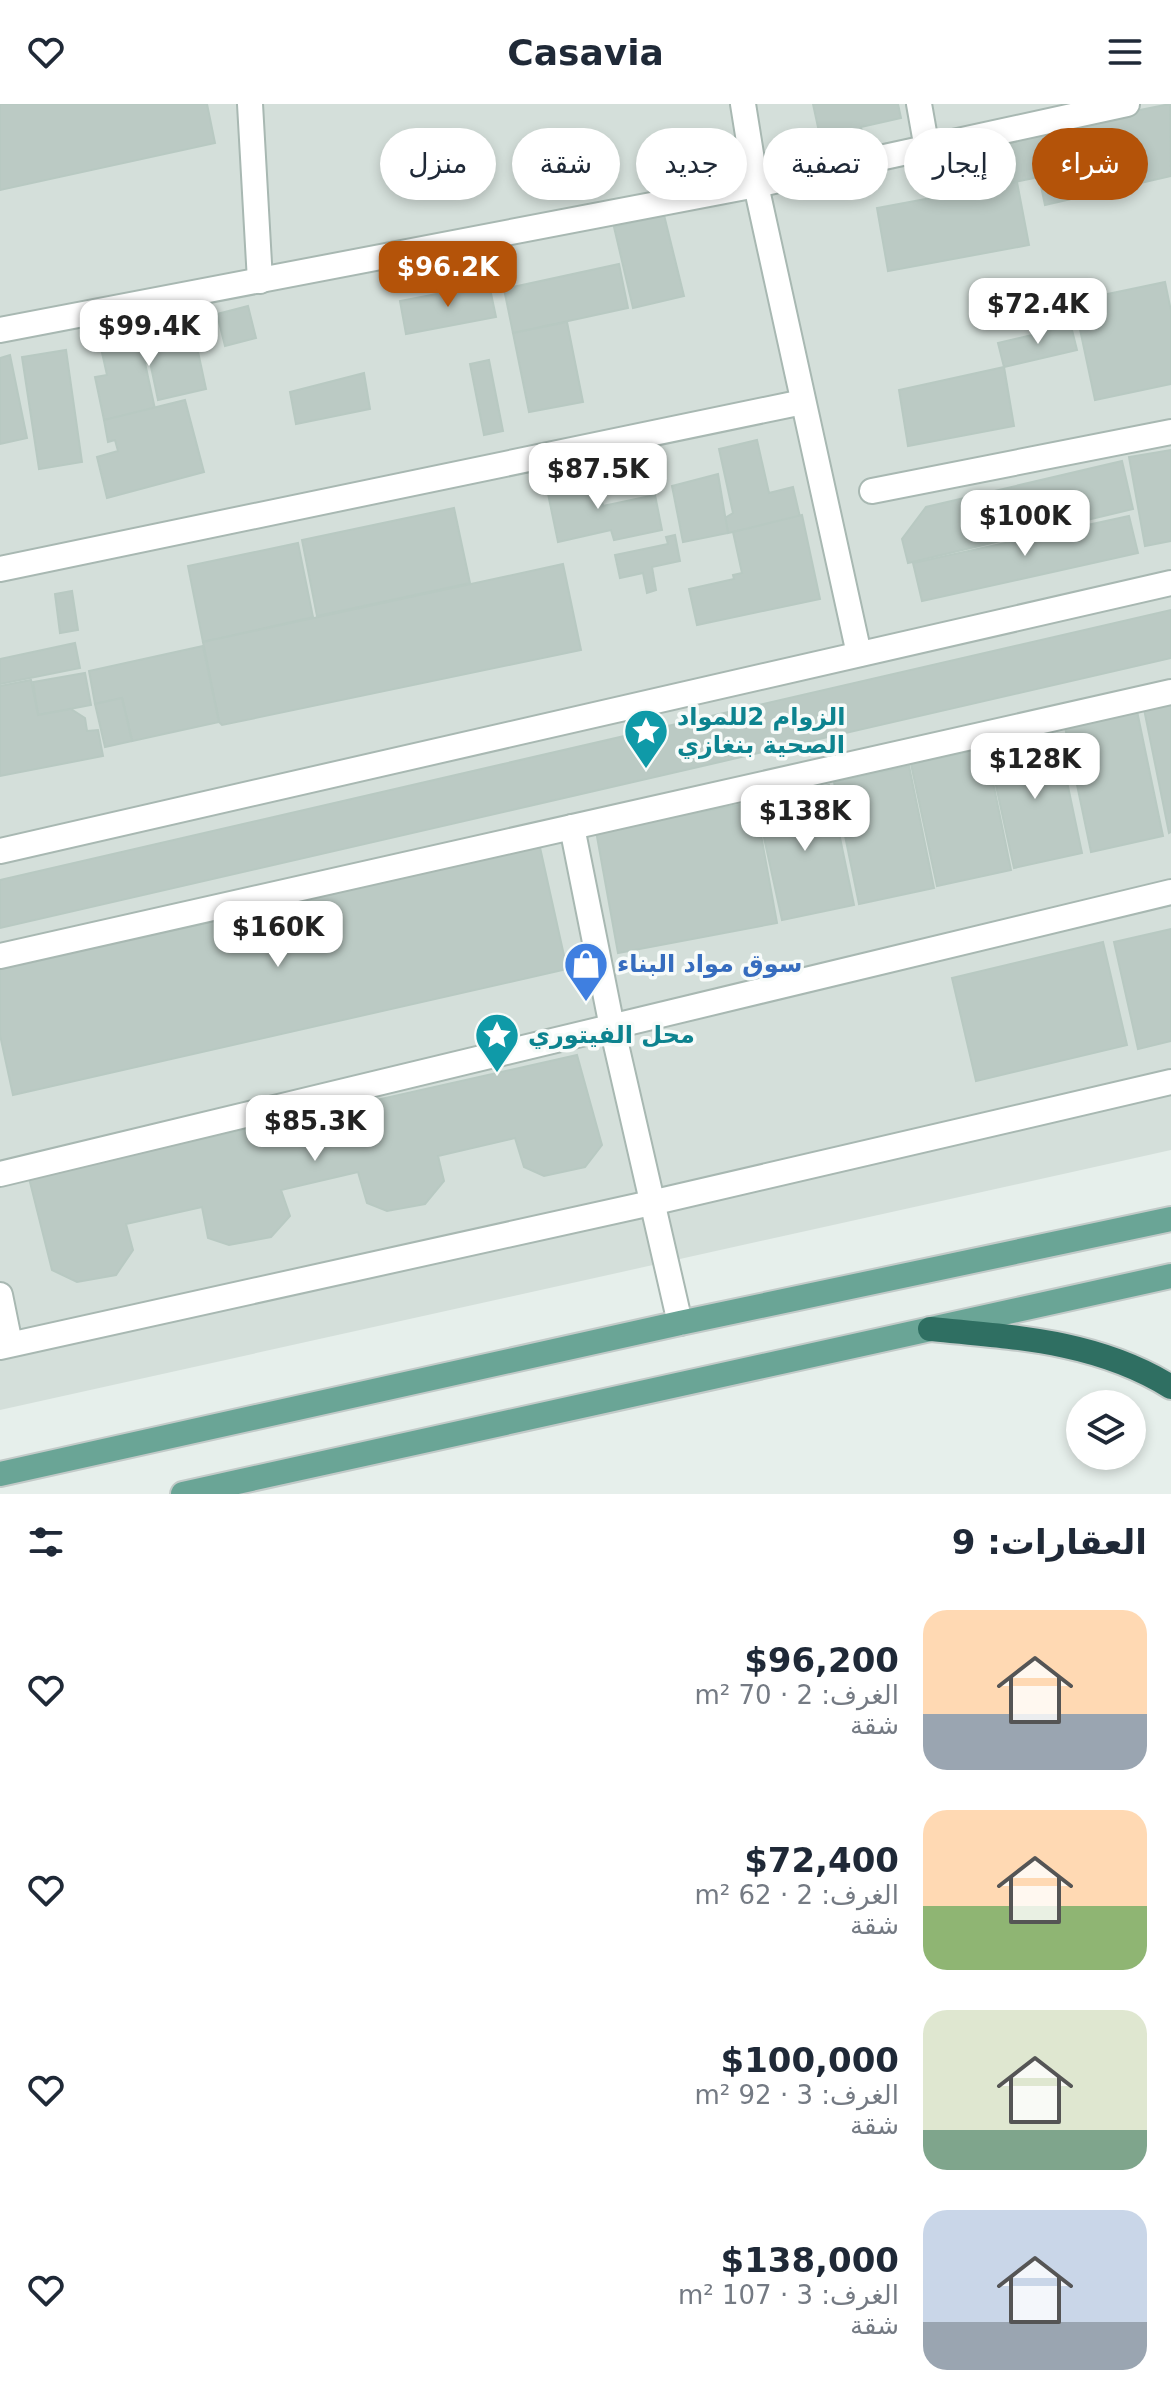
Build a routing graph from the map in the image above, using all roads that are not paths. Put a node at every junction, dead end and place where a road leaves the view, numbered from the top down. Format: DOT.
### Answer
graph roads {
  1 [pos="250,104"];
  2 [pos="743,104"];
  3 [pos="919,104"];
  4 [pos="1127,104"];
  5 [pos="923,128"];
  6 [pos="1016,129"];
  7 [pos="904,154"];
  8 [pos="756,185"];
  9 [pos="260,281"];
  10 [pos="0,330"];
  11 [pos="803,402"];
  12 [pos="1171,432"];
  13 [pos="872,491"];
  14 [pos="0,569"];
  15 [pos="1171,583"];
  16 [pos="859,654"];
  17 [pos="1171,692"];
  18 [pos="572,827"];
  19 [pos="0,851"];
  20 [pos="1171,892"];
  21 [pos="0,956"];
  22 [pos="612,1027"];
  23 [pos="1171,1082"];
  24 [pos="0,1174"];
  25 [pos="651,1203"];
  26 [pos="1171,1219"];
  27 [pos="1171,1276"];
  28 [pos="0,1295"];
  29 [pos="680,1323"];
  30 [pos="930,1329"];
  31 [pos="5,1345"];
  32 [pos="1171,1387"];
  33 [pos="0,1474"];
  34 [pos="183,1494"];
  1 -- 9 [label="lane"];
  2 -- 8 [label="lane"];
  3 -- 5 [label="lane"];
  4 -- 6 [label="lane"];
  7 -- 8 [label="lane"];
  8 -- 9 [label="lane"];
  8 -- 11 [label="lane"];
  9 -- 10 [label="lane"];
  11 -- 14 [label="lane"];
  11 -- 16 [label="lane"];
  12 -- 13 [label="lane"];
  15 -- 16 [label="lane"];
  16 -- 19 [label="lane"];
  17 -- 18 [label="lane"];
  18 -- 21 [label="lane"];
  18 -- 22 [label="lane"];
  20 -- 22 [label="lane"];
  22 -- 24 [label="lane"];
  22 -- 25 [label="lane"];
  23 -- 25 [label="lane"];
  25 -- 29 [label="lane"];
  25 -- 31 [label="lane"];
  26 -- 29 [label="main road"];
  27 -- 30 [label="main road"];
  28 -- 31 [label="lane"];
  29 -- 33 [label="main road"];
  30 -- 32 [label="highway"];
  30 -- 34 [label="main road"];
}
